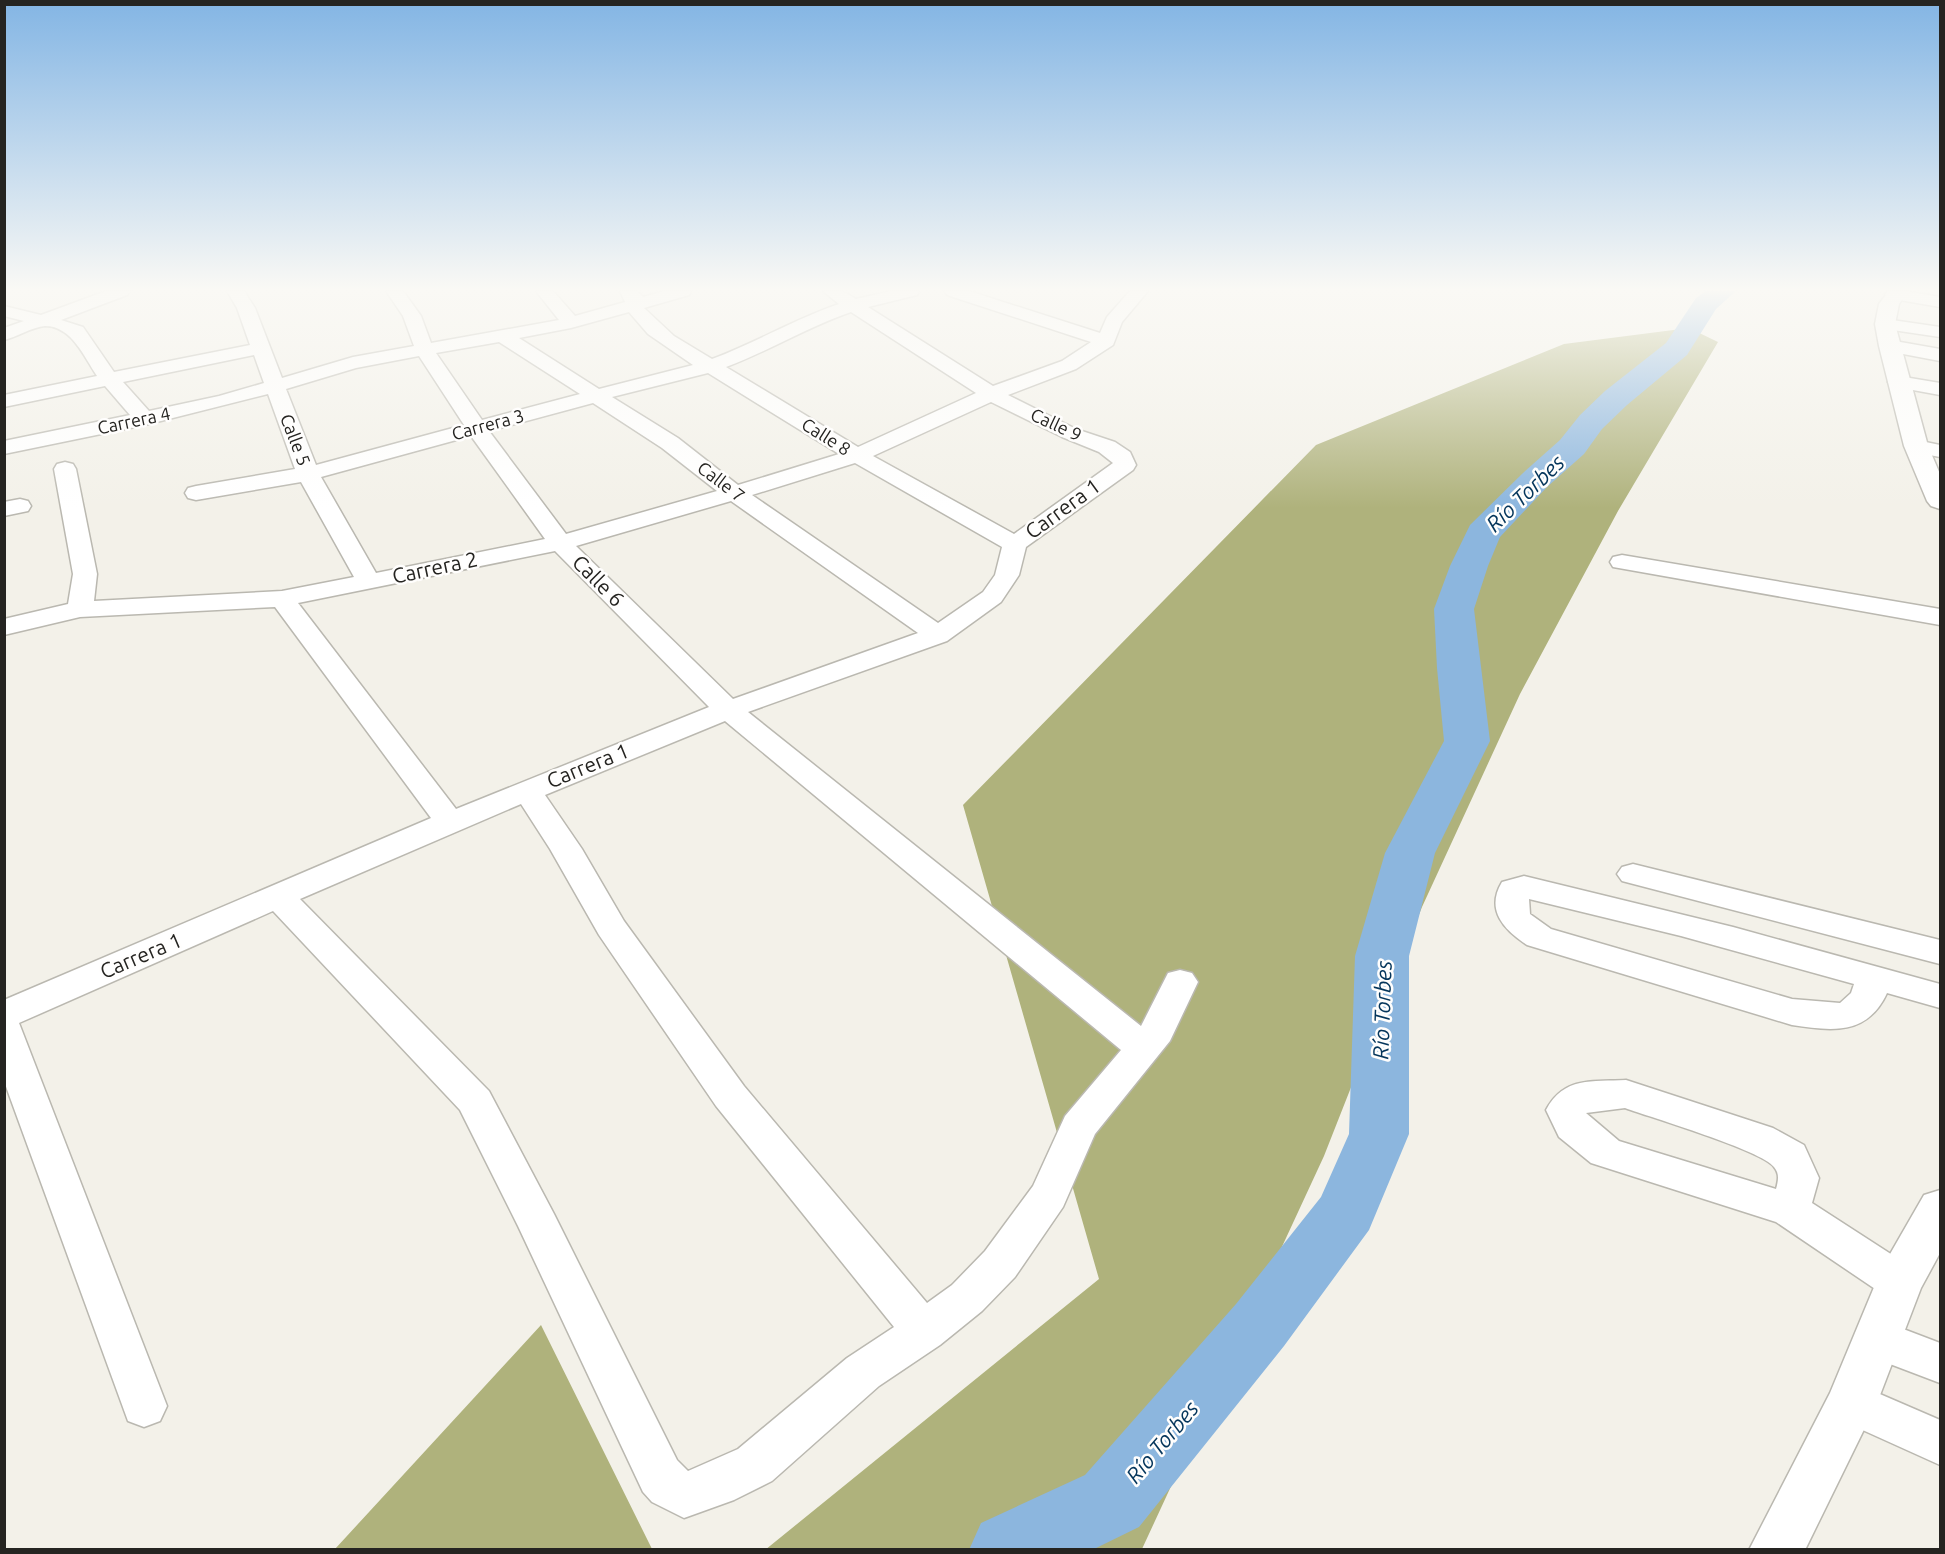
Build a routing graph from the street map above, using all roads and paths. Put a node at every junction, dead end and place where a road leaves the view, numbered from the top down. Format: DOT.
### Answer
graph roads {
  1 [pos="98,364"];
  2 [pos="188,364"];
  3 [pos="267,364"];
  4 [pos="351,364"];
  5 [pos="434,364"];
  6 [pos="547,364"];
  7 [pos="707,364"];
  8 [pos="717,364"];
  9 [pos="945,364"];
  10 [pos="1071,364"];
  11 [pos="1893,364"];
  12 [pos="712,366"];
  13 [pos="109,380"];
  14 [pos="1898,382"];
  15 [pos="275,387"];
  16 [pos="1941,390"];
  17 [pos="991,393"];
  18 [pos="598,395"];
  19 [pos="4,401"];
  20 [pos="145,419"];
  21 [pos="477,429"];
  22 [pos="1916,446"];
  23 [pos="4,448"];
  24 [pos="1941,451"];
  25 [pos="856,456"];
  26 [pos="1125,465"];
  27 [pos="65,469"];
  28 [pos="308,474"];
  29 [pos="196,493"];
  30 [pos="734,493"];
  31 [pos="1941,501"];
  32 [pos="560,543"];
  33 [pos="1015,544"];
  34 [pos="1622,562"];
  35 [pos="369,582"];
  36 [pos="282,599"];
  37 [pos="80,609"];
  38 [pos="1941,617"];
  39 [pos="4,627"];
  40 [pos="938,635"];
  41 [pos="728,710"];
  42 [pos="526,791"];
  43 [pos="450,822"];
  44 [pos="1633,874"];
  45 [pos="279,897"];
  46 [pos="1941,952"];
  47 [pos="1874,977"];
  48 [pos="1180,982"];
  49 [pos="1941,996"];
  50 [pos="4,1015"];
  51 [pos="4,1028"];
  52 [pos="1143,1047"];
  53 [pos="1941,1208"];
  54 [pos="1790,1210"];
  55 [pos="1899,1282"];
  56 [pos="924,1331"];
  57 [pos="1877,1339"];
  58 [pos="1941,1362"];
  59 [pos="1852,1403"];
  60 [pos="144,1406"];
  61 [pos="1941,1443"];
  62 [pos="1776,1550"];
  1 -- 13 [label="street"];
  2 -- 13 [label="street"];
  3 -- 15 [label="street, Calle 5"];
  4 -- 15 [label="street, Carrera 4"];
  5 -- 21 [label="street, Calle 6"];
  6 -- 18 [label="street, Calle 7"];
  7 -- 12 [label="street, Calle 8"];
  8 -- 12 [label="street, Carrera 3"];
  9 -- 17 [label="street, Calle 9"];
  10 -- 17 [label="street, Carrera 2"];
  11 -- 14 [label="main road"];
  12 -- 18 [label="street, Carrera 3"];
  12 -- 25 [label="street, Calle 8"];
  13 -- 19 [label="street"];
  13 -- 20 [label="street"];
  14 -- 16 [label="street"];
  14 -- 22 [label="main road"];
  15 -- 20 [label="street, Carrera 4"];
  15 -- 28 [label="street, Calle 5"];
  17 -- 25 [label="street, Carrera 2"];
  17 -- 26 [label="street, Calle 9"];
  18 -- 21 [label="street, Carrera 3"];
  18 -- 30 [label="street, Calle 7"];
  20 -- 23 [label="street, Carrera 4"];
  21 -- 28 [label="street, Carrera 3"];
  21 -- 32 [label="street, Calle 6"];
  22 -- 24 [label="street"];
  22 -- 31 [label="main road"];
  25 -- 30 [label="street, Carrera 2"];
  25 -- 33 [label="street, Calle 8"];
  26 -- 33 [label="street, Carrera 1"];
  27 -- 37 [label="street"];
  28 -- 29 [label="street, Carrera 3"];
  28 -- 35 [label="street, Calle 5"];
  30 -- 32 [label="street, Carrera 2"];
  30 -- 40 [label="street, Calle 7"];
  32 -- 35 [label="street, Carrera 2"];
  32 -- 41 [label="street, Calle 6"];
  33 -- 40 [label="street, Carrera 1"];
  34 -- 38 [label="street"];
  35 -- 36 [label="street, Carrera 2"];
  36 -- 37 [label="street, Carrera 2"];
  36 -- 43 [label="street"];
  37 -- 39 [label="street, Carrera 2"];
  40 -- 41 [label="street, Carrera 1"];
  41 -- 42 [label="street, Carrera 1"];
  41 -- 52 [label="street, Calle 6"];
  42 -- 43 [label="street, Carrera 1"];
  42 -- 56 [label="street"];
  43 -- 45 [label="street, Carrera 1"];
  44 -- 46 [label="street"];
  45 -- 50 [label="street, Carrera 1"];
  45 -- 56 [label="street"];
  47 -- 47 [label="street"];
  47 -- 49 [label="street"];
  48 -- 52 [label="street"];
  51 -- 60 [label="street"];
  52 -- 56 [label="street"];
  53 -- 55 [label="main road"];
  54 -- 54 [label="street"];
  54 -- 55 [label="street"];
  55 -- 57 [label="main road"];
  57 -- 58 [label="street"];
  57 -- 59 [label="main road"];
  59 -- 61 [label="street"];
  59 -- 62 [label="main road"];
}
